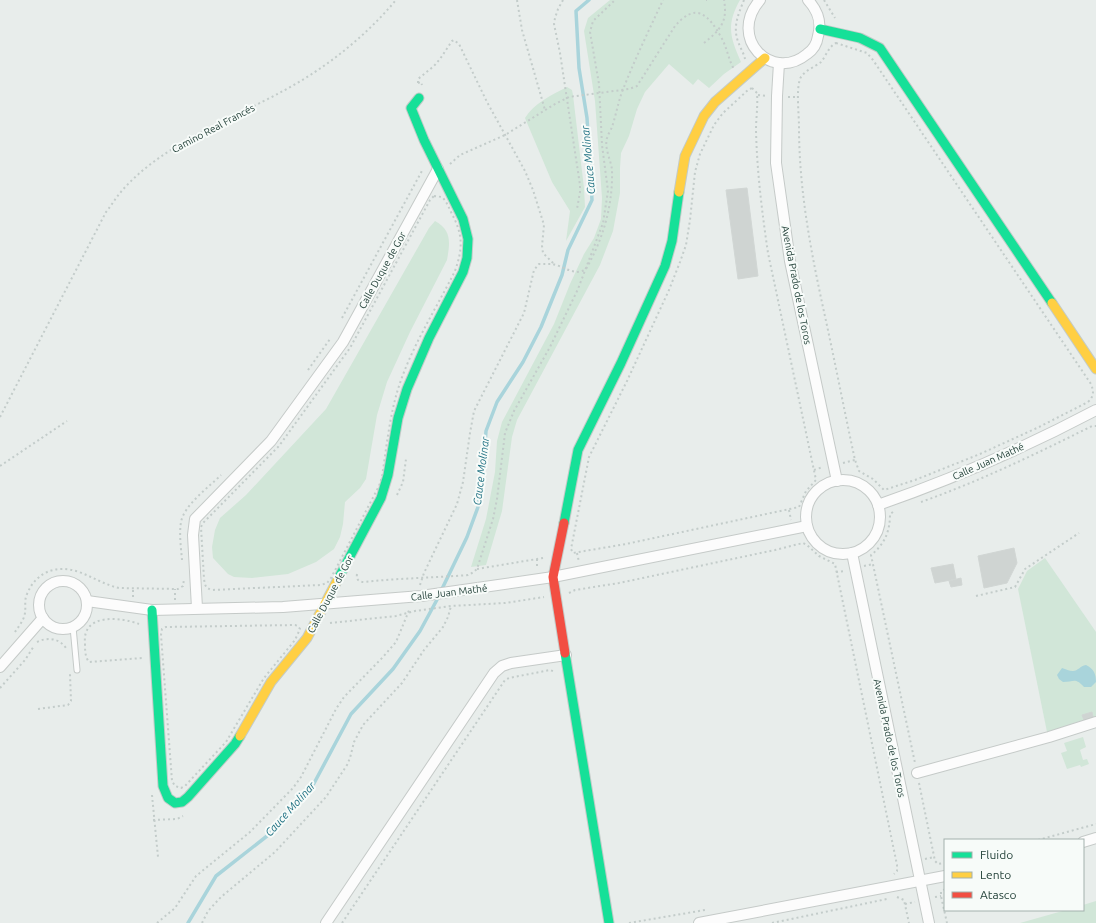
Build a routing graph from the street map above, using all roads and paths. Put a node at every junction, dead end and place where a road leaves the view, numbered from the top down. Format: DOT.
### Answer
graph roads {
  1 [pos="396,0"];
  2 [pos="517,0"];
  3 [pos="563,0"];
  4 [pos="615,0"];
  5 [pos="663,0"];
  6 [pos="724,0"];
  7 [pos="744,0"];
  8 [pos="760,0"];
  9 [pos="808,0"];
  10 [pos="820,29"];
  11 [pos="718,32"];
  12 [pos="704,43"];
  13 [pos="765,58"];
  14 [pos="745,63"];
  15 [pos="779,63"];
  16 [pos="739,66"];
  17 [pos="734,70"];
  18 [pos="730,73"];
  19 [pos="741,80"];
  20 [pos="415,85"];
  21 [pos="623,90"];
  22 [pos="748,90"];
  23 [pos="599,93"];
  24 [pos="798,97"];
  25 [pos="419,98"];
  26 [pos="567,98"];
  27 [pos="545,110"];
  28 [pos="506,135"];
  29 [pos="423,169"];
  30 [pos="438,169"];
  31 [pos="577,210"];
  32 [pos="554,264"];
  33 [pos="585,270"];
  34 [pos="341,320"];
  35 [pos="334,334"];
  36 [pos="1096,369"];
  37 [pos="308,370"];
  38 [pos="1096,410"];
  39 [pos="1,411"];
  40 [pos="0,417"];
  41 [pos="67,421"];
  42 [pos="1096,426"];
  43 [pos="0,466"];
  44 [pos="224,472"];
  45 [pos="837,481"];
  46 [pos="919,503"];
  47 [pos="878,506"];
  48 [pos="898,510"];
  49 [pos="807,526"];
  50 [pos="357,527"];
  51 [pos="1079,532"];
  52 [pos="852,553"];
  53 [pos="545,558"];
  54 [pos="183,565"];
  55 [pos="477,569"];
  56 [pos="183,572"];
  57 [pos="554,577"];
  58 [pos="437,578"];
  59 [pos="583,589"];
  60 [pos="416,596"];
  61 [pos="976,596"];
  62 [pos="541,597"];
  63 [pos="87,600"];
  64 [pos="325,604"];
  65 [pos="451,606"];
  66 [pos="196,608"];
  67 [pos="152,610"];
  68 [pos="408,612"];
  69 [pos="43,618"];
  70 [pos="326,626"];
  71 [pos="73,627"];
  72 [pos="141,627"];
  73 [pos="300,629"];
  74 [pos="14,634"];
  75 [pos="142,651"];
  76 [pos="68,654"];
  77 [pos="566,656"];
  78 [pos="0,667"];
  79 [pos="77,670"];
  80 [pos="70,672"];
  81 [pos="556,673"];
  82 [pos="0,688"];
  83 [pos="38,709"];
  84 [pos="1096,722"];
  85 [pos="917,773"];
  86 [pos="185,815"];
  87 [pos="154,820"];
  88 [pos="1096,824"];
  89 [pos="1096,838"];
  90 [pos="1042,839"];
  91 [pos="1084,842"];
  92 [pos="944,863"];
  93 [pos="892,874"];
  94 [pos="944,876"];
  95 [pos="920,881"];
  96 [pos="944,890"];
  97 [pos="708,909"];
  98 [pos="944,910"];
  99 [pos="944,911"];
  100 [pos="156,923"];
  101 [pos="202,923"];
  102 [pos="326,923"];
  103 [pos="342,923"];
  104 [pos="609,923"];
  105 [pos="629,923"];
  106 [pos="699,923"];
  107 [pos="772,923"];
  108 [pos="908,923"];
  109 [pos="929,923"];
  110 [pos="947,923"];
  1 -- 39 [label="path, Camino Real Francés"];
  2 -- 27 [label="path"];
  3 -- 26 [label="path"];
  4 -- 23 [label="path"];
  5 -- 21 [label="path"];
  6 -- 11 [label="path"];
  7 -- 14 [label="path"];
  8 -- 13 [label="street"];
  9 -- 10 [label="street"];
  10 -- 15 [label="street"];
  10 -- 36 [label="street"];
  11 -- 12 [label="path"];
  11 -- 17 [label="path"];
  11 -- 21 [label="path"];
  13 -- 15 [label="street"];
  13 -- 19 [label="street"];
  15 -- 45 [label="street, Avenida Prado de los Toros"];
  16 -- 17 [label="path"];
  17 -- 18 [label="path"];
  19 -- 22 [label="path"];
  19 -- 57 [label="street"];
  20 -- 28 [label="path"];
  21 -- 23 [label="path"];
  21 -- 33 [label="path"];
  22 -- 22 [label="path"];
  23 -- 26 [label="path"];
  23 -- 33 [label="path"];
  24 -- 24 [label="path"];
  25 -- 30 [label="street, Calle Duque de Gor"];
  26 -- 27 [label="path"];
  26 -- 31 [label="path"];
  27 -- 28 [label="path"];
  28 -- 30 [label="path"];
  28 -- 32 [label="path"];
  29 -- 34 [label="path"];
  30 -- 64 [label="street, Calle Duque de Gor"];
  30 -- 66 [label="street, Calle Duque de Gor"];
  32 -- 33 [label="path"];
  32 -- 60 [label="path"];
  33 -- 55 [label="path"];
  35 -- 37 [label="path"];
  38 -- 47 [label="street, Calle Juan Mathé"];
  39 -- 40 [label="path, Camino Real Francés"];
  41 -- 43 [label="path"];
  42 -- 46 [label="path"];
  44 -- 54 [label="path"];
  45 -- 47 [label="street"];
  45 -- 49 [label="street"];
  47 -- 52 [label="street"];
  48 -- 85 [label="path"];
  49 -- 52 [label="street"];
  49 -- 57 [label="street, Calle Juan Mathé"];
  50 -- 50 [label="path"];
  51 -- 61 [label="path"];
  52 -- 95 [label="street, Avenida Prado de los Toros"];
  53 -- 55 [label="path"];
  55 -- 58 [label="path"];
  56 -- 74 [label="path"];
  57 -- 60 [label="street, Calle Juan Mathé"];
  57 -- 77 [label="street"];
  59 -- 93 [label="path"];
  60 -- 64 [label="street, Calle Juan Mathé"];
  60 -- 68 [label="path"];
  62 -- 65 [label="path"];
  63 -- 67 [label="street, Calle Juan Mathé"];
  63 -- 69 [label="street"];
  63 -- 71 [label="street"];
  64 -- 66 [label="street, Calle Juan Mathé"];
  64 -- 67 [label="street, Calle Duque de Gor"];
  65 -- 68 [label="path"];
  65 -- 101 [label="path"];
  66 -- 67 [label="street, Calle Juan Mathé"];
  68 -- 70 [label="path"];
  68 -- 100 [label="path"];
  69 -- 71 [label="street"];
  69 -- 78 [label="street"];
  71 -- 79 [label="lane"];
  72 -- 75 [label="path"];
  73 -- 73 [label="path"];
  76 -- 82 [label="path"];
  77 -- 102 [label="street"];
  77 -- 104 [label="street"];
  80 -- 83 [label="path"];
  81 -- 103 [label="path"];
  84 -- 85 [label="street"];
  85 -- 92 [label="path"];
  86 -- 87 [label="path"];
  88 -- 90 [label="path"];
  89 -- 91 [label="street"];
  94 -- 95 [label="street"];
  95 -- 106 [label="street"];
  95 -- 109 [label="street, Avenida Prado de los Toros"];
  96 -- 98 [label="path"];
  97 -- 105 [label="path"];
  99 -- 110 [label="path"];
  107 -- 108 [label="path"];
}
